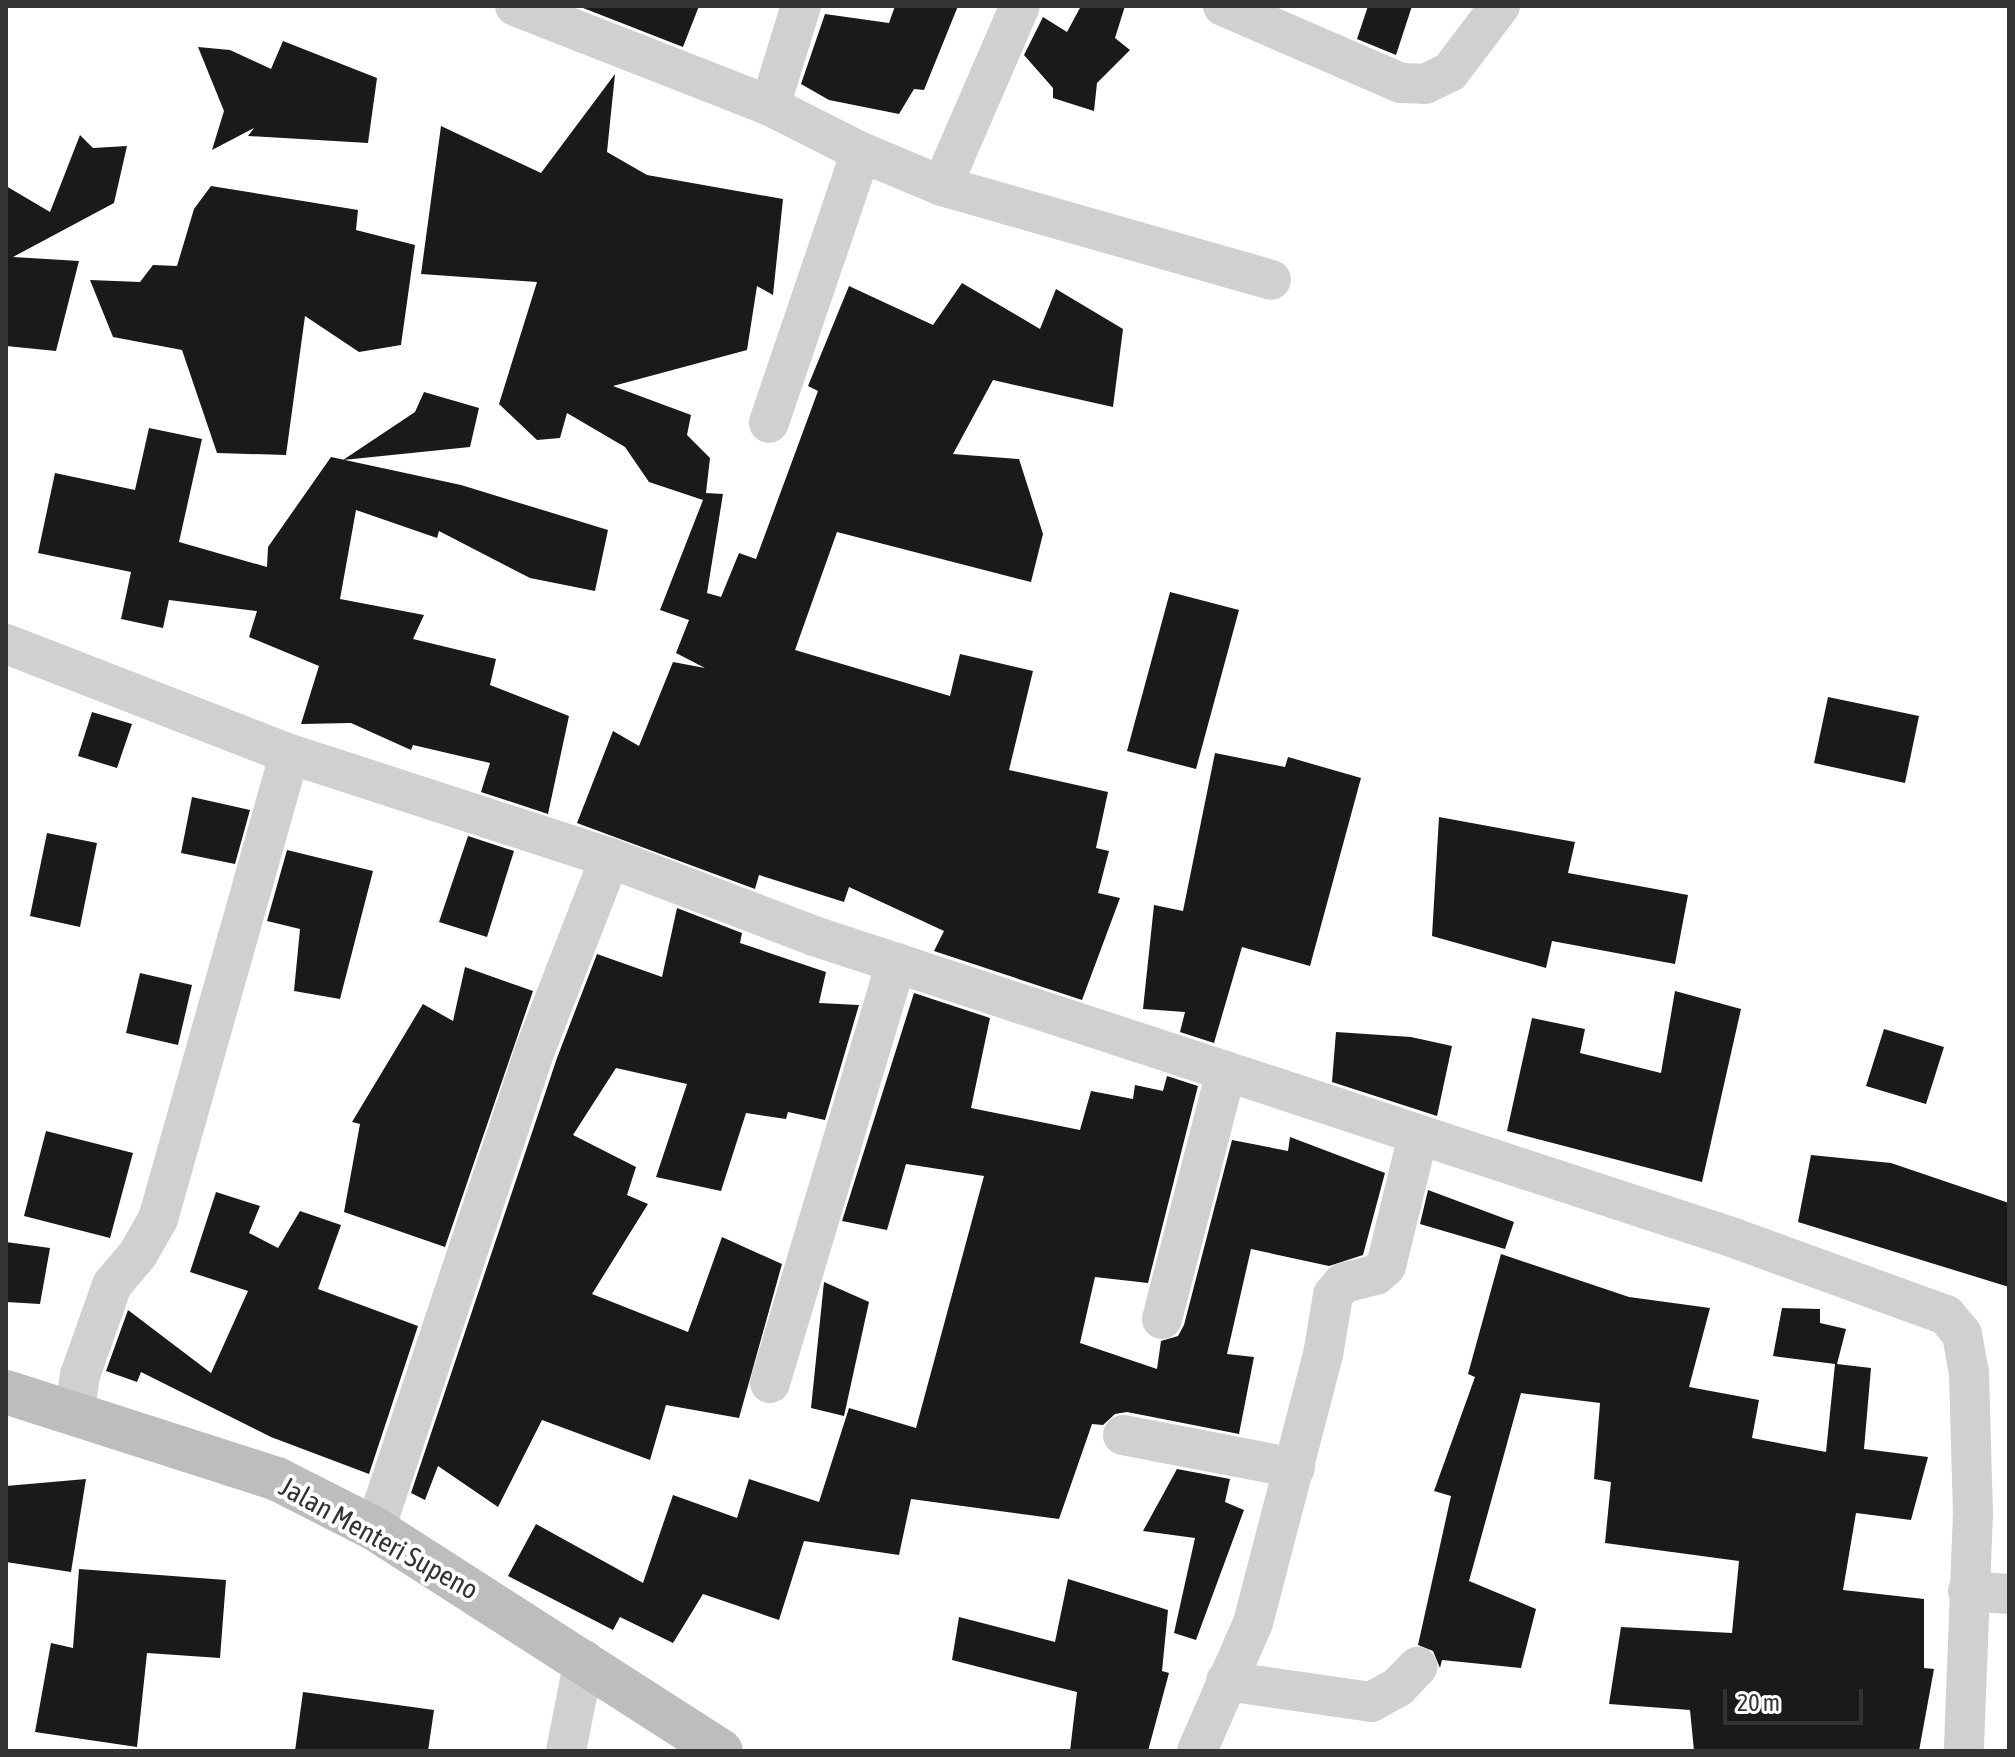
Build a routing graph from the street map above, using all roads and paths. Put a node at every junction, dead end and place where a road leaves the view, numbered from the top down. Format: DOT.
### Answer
graph roads {
  1 [pos="515,6"];
  2 [pos="801,6"];
  3 [pos="1020,6"];
  4 [pos="1223,6"];
  5 [pos="1500,6"];
  6 [pos="770,106"];
  7 [pos="861,152"];
  8 [pos="942,186"];
  9 [pos="1271,280"];
  10 [pos="769,423"];
  11 [pos="6,644"];
  12 [pos="290,754"];
  13 [pos="610,858"];
  14 [pos="896,962"];
  15 [pos="1226,1071"];
  16 [pos="1418,1136"];
  17 [pos="1162,1319"];
  18 [pos="770,1383"];
  19 [pos="6,1392"];
  20 [pos="75,1414"];
  21 [pos="1123,1435"];
  22 [pos="1295,1468"];
  23 [pos="375,1529"];
  24 [pos="1968,1591"];
  25 [pos="2009,1594"];
  26 [pos="584,1660"];
  27 [pos="1417,1667"];
  28 [pos="1226,1681"];
  29 [pos="709,1746"];
  30 [pos="566,1751"];
  31 [pos="1197,1751"];
  32 [pos="1964,1751"];
  1 -- 6 [label="street"];
  2 -- 6 [label="street"];
  3 -- 8 [label="street"];
  4 -- 5 [label="street"];
  6 -- 7 [label="street"];
  7 -- 8 [label="street"];
  7 -- 10 [label="street"];
  8 -- 9 [label="street"];
  11 -- 12 [label="street"];
  12 -- 13 [label="street"];
  12 -- 20 [label="street"];
  13 -- 14 [label="street"];
  13 -- 23 [label="street"];
  14 -- 15 [label="street"];
  14 -- 18 [label="street"];
  15 -- 16 [label="street"];
  15 -- 17 [label="street"];
  16 -- 22 [label="street"];
  16 -- 24 [label="street"];
  19 -- 20 [label="main road, Jalan Menteri Supeno"];
  20 -- 23 [label="main road, Jalan Menteri Supeno"];
  21 -- 22 [label="street"];
  22 -- 28 [label="street"];
  23 -- 26 [label="main road, Jalan Menteri Supeno"];
  24 -- 25 [label="street"];
  24 -- 32 [label="street"];
  26 -- 29 [label="main road, Jalan Menteri Supeno"];
  26 -- 30 [label="street"];
  27 -- 28 [label="street"];
  28 -- 31 [label="street"];
}
